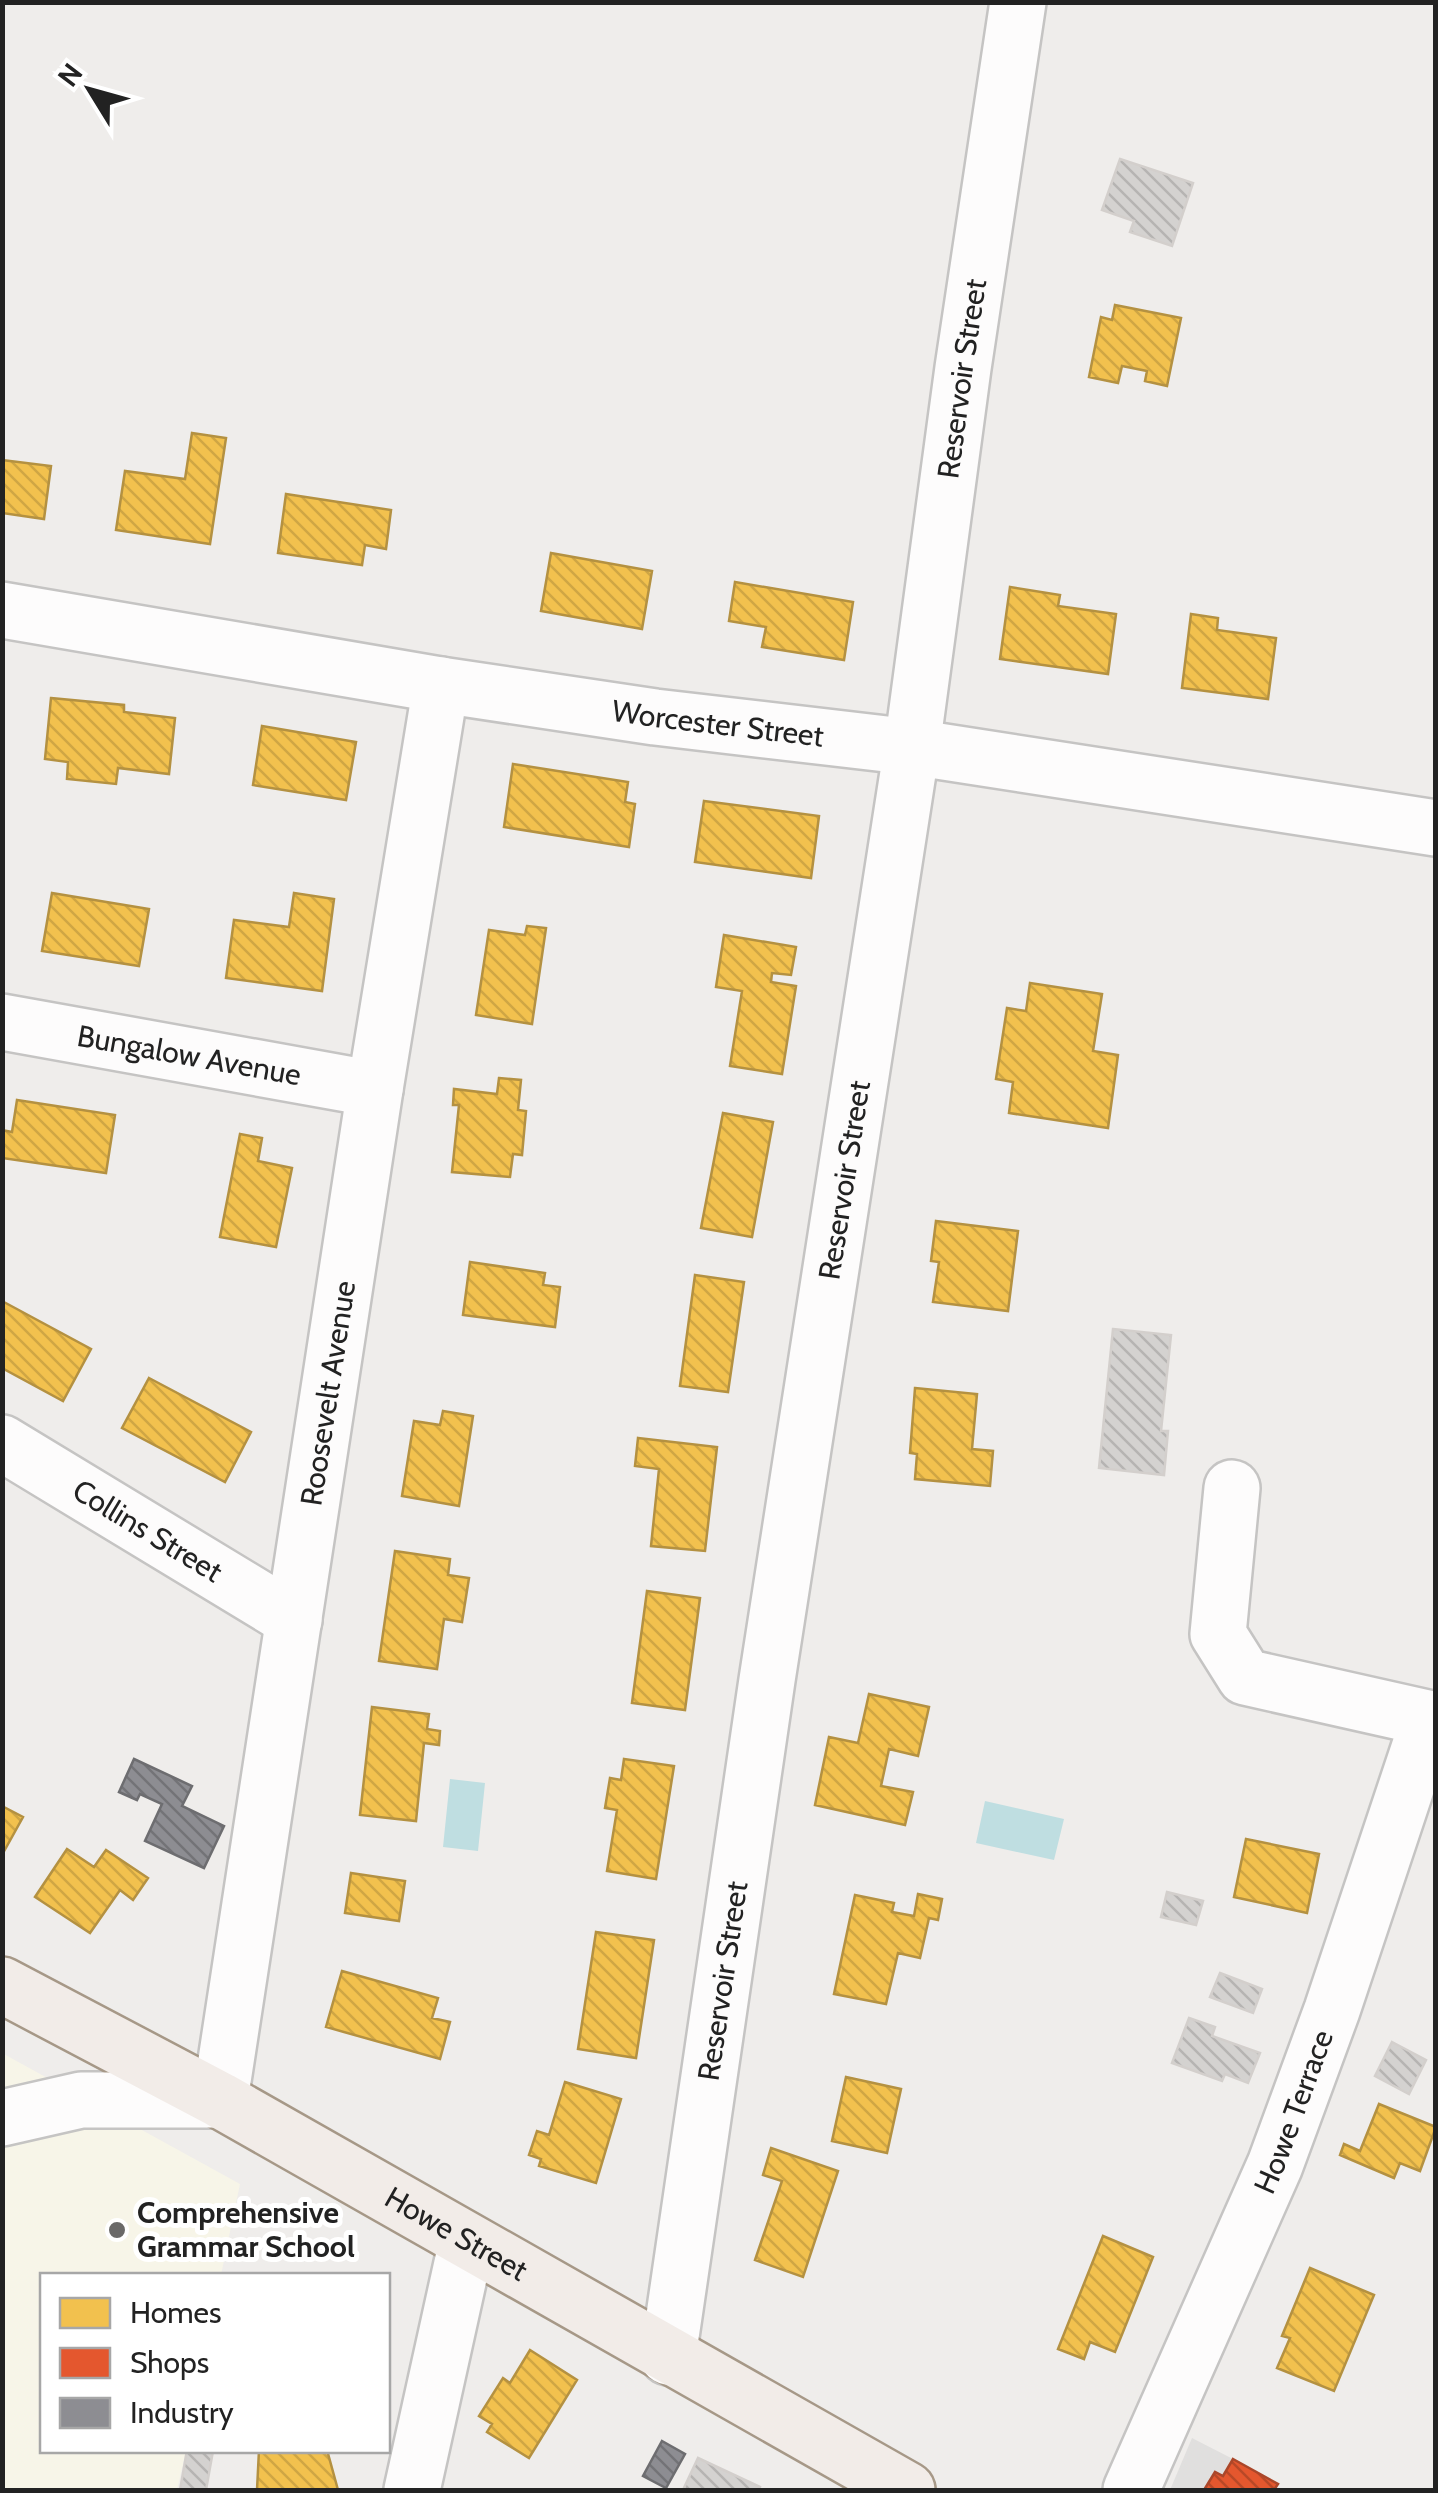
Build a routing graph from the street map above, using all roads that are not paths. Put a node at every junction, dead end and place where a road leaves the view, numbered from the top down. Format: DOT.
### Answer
graph roads {
  1 [pos="1018,2"];
  2 [pos="2,610"];
  3 [pos="442,685"];
  4 [pos="912,746"];
  5 [pos="1436,828"];
  6 [pos="2,1022"];
  7 [pos="375,1089"];
  8 [pos="2,1442"];
  9 [pos="1232,1488"];
  10 [pos="294,1620"];
  11 [pos="1432,1720"];
  12 [pos="2,1985"];
  13 [pos="220,2100"];
  14 [pos="2,2118"];
  15 [pos="467,2241"];
  16 [pos="668,2357"];
  17 [pos="412,2490"];
  18 [pos="907,2490"];
  19 [pos="1131,2490"];
  1 -- 4 [label="street, Reservoir Street"];
  2 -- 3 [label="street, Worcester Street"];
  3 -- 4 [label="street, Worcester Street"];
  3 -- 7 [label="street, Roosevelt Avenue"];
  4 -- 5 [label="street, Worcester Street"];
  4 -- 16 [label="street, Reservoir Street"];
  6 -- 7 [label="street, Bungalow Avenue"];
  7 -- 10 [label="street, Roosevelt Avenue"];
  8 -- 10 [label="street, Collins Street"];
  9 -- 11 [label="street"];
  10 -- 13 [label="street, Roosevelt Avenue"];
  11 -- 19 [label="street, Howe Terrace"];
  12 -- 13 [label="main road, Howe Street"];
  13 -- 14 [label="street"];
  13 -- 15 [label="main road, Howe Street"];
  15 -- 16 [label="main road, Howe Street"];
  15 -- 17 [label="street"];
  16 -- 18 [label="main road, Howe Street"];
}
